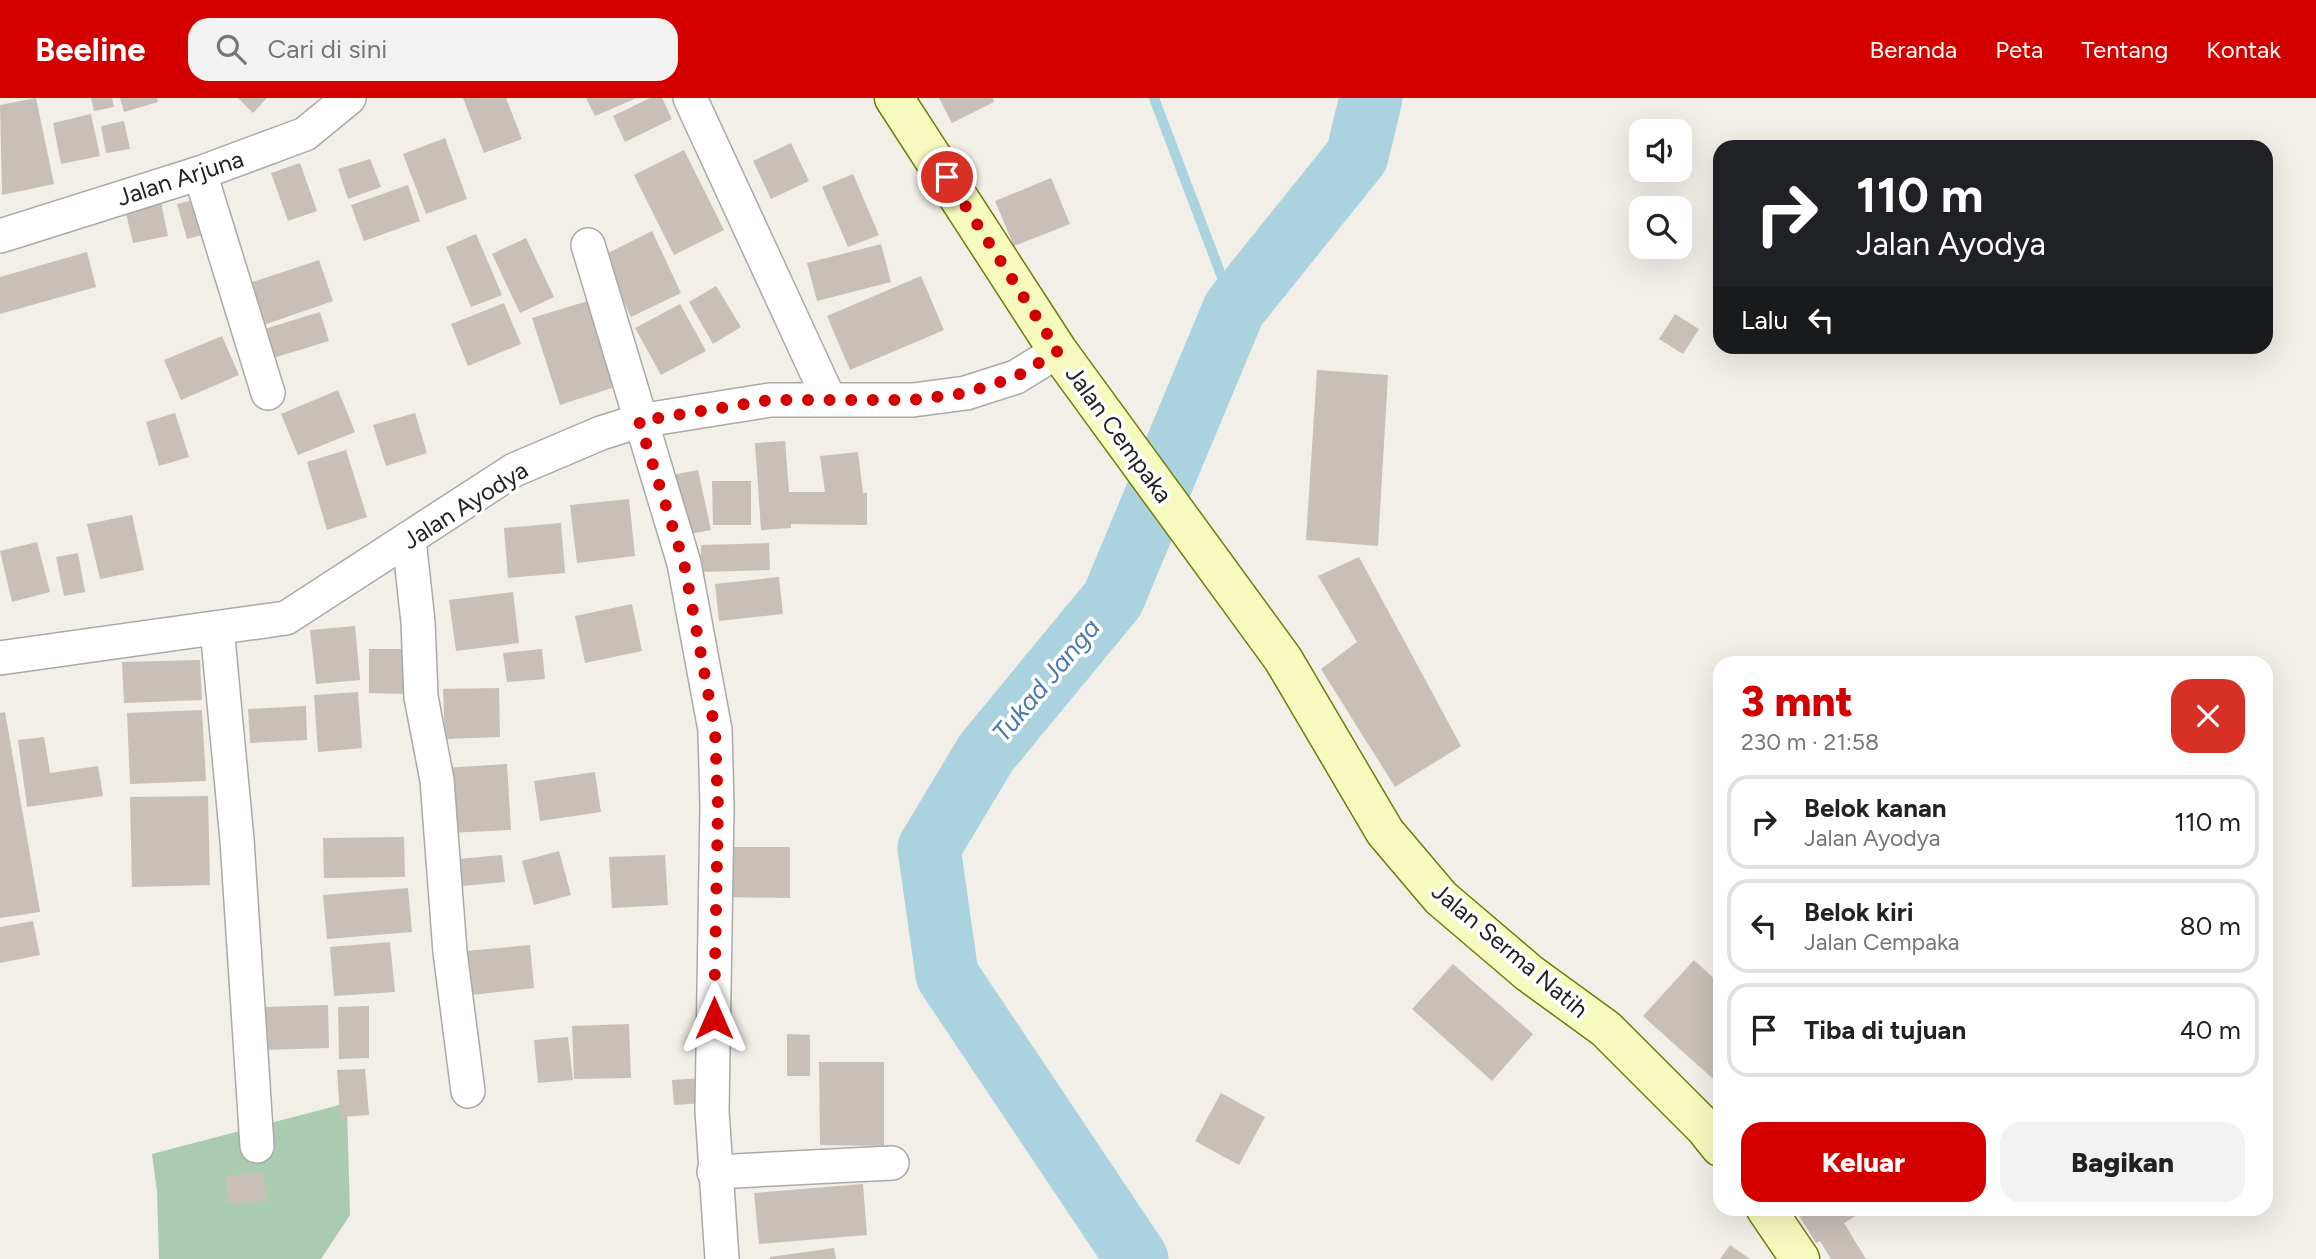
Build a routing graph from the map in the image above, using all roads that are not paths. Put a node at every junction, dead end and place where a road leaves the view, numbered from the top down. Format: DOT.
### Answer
graph roads {
  1 [pos="349,98"];
  2 [pos="690,98"];
  3 [pos="894,98"];
  4 [pos="200,173"];
  5 [pos="0,236"];
  6 [pos="588,245"];
  7 [pos="1058,351"];
  8 [pos="268,393"];
  9 [pos="828,400"];
  10 [pos="639,421"];
  11 [pos="409,540"];
  12 [pos="217,628"];
  13 [pos="0,658"];
  14 [pos="1283,659"];
  15 [pos="468,1091"];
  16 [pos="1713,1138"];
  17 [pos="257,1146"];
  18 [pos="891,1163"];
  19 [pos="714,1172"];
  20 [pos="1771,1216"];
  21 [pos="722,1259"];
  22 [pos="1800,1259"];
  1 -- 4 [label="street, Jalan Arjuna"];
  2 -- 9 [label="street"];
  3 -- 7 [label="street, Jalan Cempaka"];
  4 -- 5 [label="street, Jalan Arjuna"];
  4 -- 8 [label="street"];
  6 -- 10 [label="street"];
  7 -- 9 [label="street, Jalan Ayodya"];
  7 -- 14 [label="street, Jalan Cempaka"];
  9 -- 10 [label="street, Jalan Ayodya"];
  10 -- 11 [label="street, Jalan Ayodya"];
  10 -- 19 [label="street"];
  11 -- 12 [label="street, Jalan Ayodya"];
  11 -- 15 [label="street"];
  12 -- 13 [label="street, Jalan Ayodya"];
  12 -- 17 [label="street"];
  14 -- 16 [label="street, Jalan Serma Natih"];
  18 -- 19 [label="street"];
  19 -- 21 [label="street"];
  20 -- 22 [label="street"];
}
